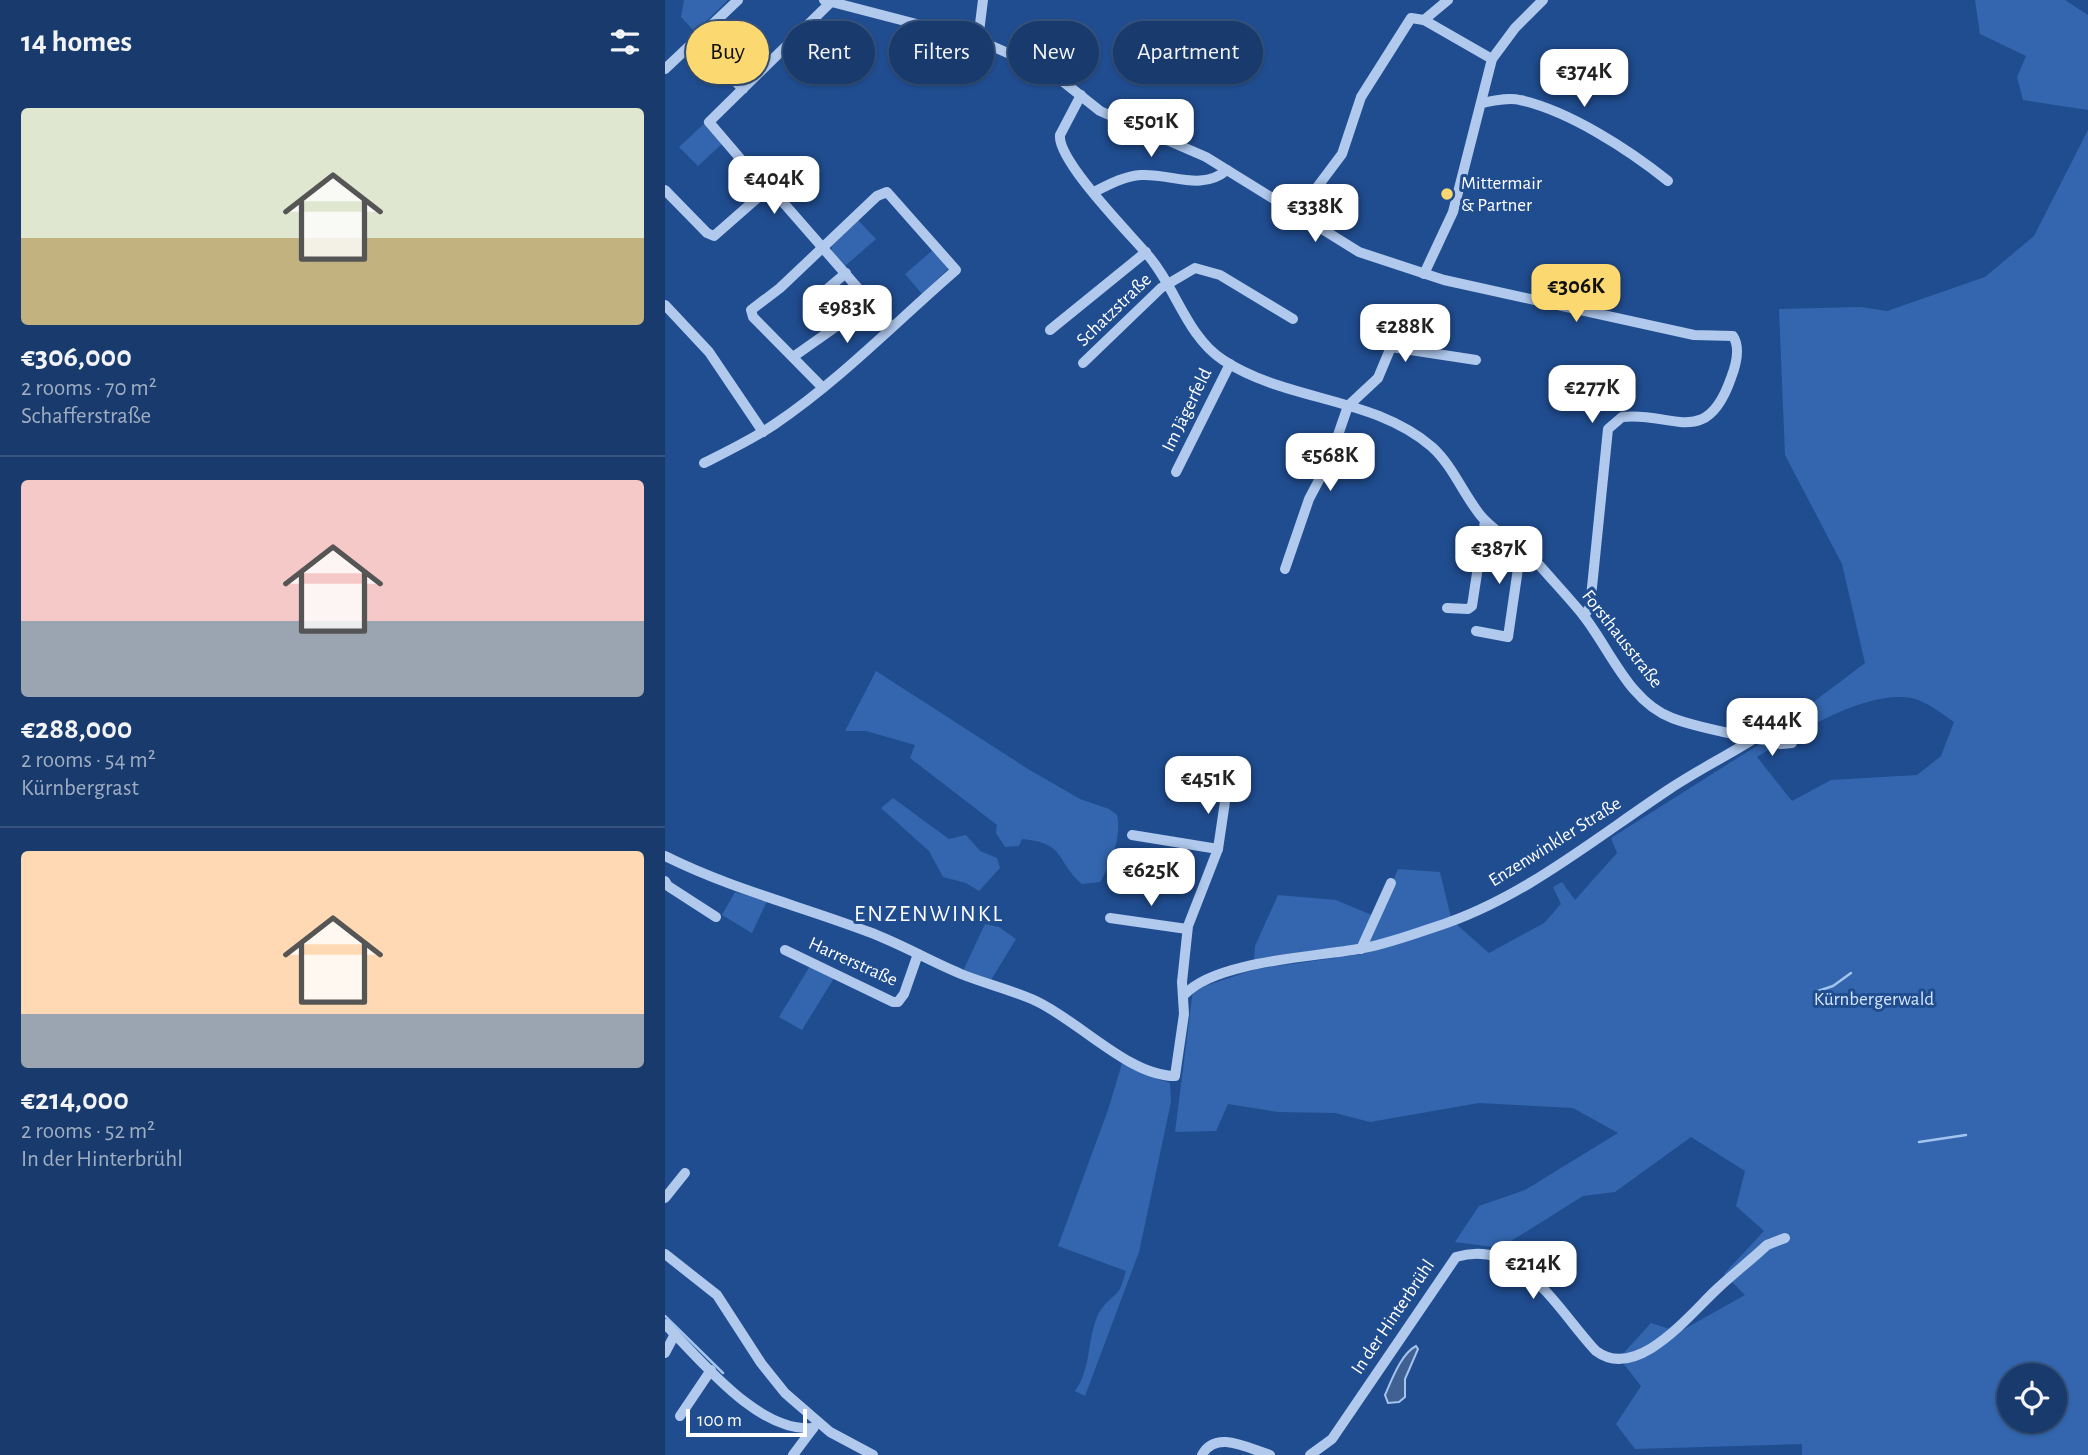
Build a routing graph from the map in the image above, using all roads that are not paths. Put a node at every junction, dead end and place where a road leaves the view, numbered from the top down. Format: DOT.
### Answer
graph roads {
  1 [pos="738,0"];
  2 [pos="983,0"];
  3 [pos="1448,0"];
  4 [pos="1543,0"];
  5 [pos="835,2"];
  6 [pos="1424,20"];
  7 [pos="906,21"];
  8 [pos="980,21"];
  9 [pos="994,47"];
  10 [pos="1492,59"];
  11 [pos="665,69"];
  12 [pos="738,84"];
  13 [pos="743,89"];
  14 [pos="1081,95"];
  15 [pos="1482,103"];
  16 [pos="1227,170"];
  17 [pos="1668,181"];
  18 [pos="665,190"];
  19 [pos="768,191"];
  20 [pos="1094,192"];
  21 [pos="1297,214"];
  22 [pos="823,247"];
  23 [pos="1146,252"];
  24 [pos="846,273"];
  25 [pos="1424,274"];
  26 [pos="1168,282"];
  27 [pos="814,300"];
  28 [pos="871,302"];
  29 [pos="665,305"];
  30 [pos="1293,319"];
  31 [pos="891,326"];
  32 [pos="1050,330"];
  33 [pos="793,357"];
  34 [pos="1476,360"];
  35 [pos="1083,363"];
  36 [pos="1230,364"];
  37 [pos="823,387"];
  38 [pos="1349,406"];
  39 [pos="762,432"];
  40 [pos="704,463"];
  41 [pos="1176,472"];
  42 [pos="1485,520"];
  43 [pos="1521,548"];
  44 [pos="1285,569"];
  45 [pos="1447,608"];
  46 [pos="1584,616"];
  47 [pos="1476,631"];
  48 [pos="1755,738"];
  49 [pos="1791,743"];
  50 [pos="1227,788"];
  51 [pos="1132,835"];
  52 [pos="1218,849"];
  53 [pos="669,858"];
  54 [pos="665,880"];
  55 [pos="1391,883"];
  56 [pos="716,917"];
  57 [pos="1110,918"];
  58 [pos="1187,929"];
  59 [pos="1361,949"];
  60 [pos="785,950"];
  61 [pos="918,954"];
  62 [pos="1185,994"];
  63 [pos="685,1173"];
  64 [pos="665,1198"];
  65 [pos="1784,1238"];
  66 [pos="665,1254"];
  67 [pos="665,1324"];
  68 [pos="675,1334"];
  69 [pos="665,1353"];
  70 [pos="711,1370"];
  71 [pos="680,1416"];
  72 [pos="815,1425"];
  73 [pos="793,1455"];
  74 [pos="873,1455"];
  75 [pos="1202,1455"];
  76 [pos="1270,1455"];
  77 [pos="1310,1455"];
  1 -- 11 [label="street"];
  2 -- 8 [label="street"];
  3 -- 6 [label="street"];
  4 -- 10 [label="street"];
  5 -- 7 [label="street"];
  5 -- 13 [label="street"];
  6 -- 10 [label="street"];
  6 -- 21 [label="street"];
  9 -- 14 [label="street"];
  10 -- 15 [label="street"];
  12 -- 13 [label="street"];
  13 -- 19 [label="street"];
  14 -- 16 [label="street"];
  14 -- 20 [label="street, Forsthausstraße"];
  15 -- 17 [label="street"];
  15 -- 25 [label="street"];
  16 -- 20 [label="street"];
  16 -- 21 [label="street"];
  18 -- 19 [label="street"];
  19 -- 22 [label="street"];
  20 -- 23 [label="street, Forsthausstraße"];
  21 -- 25 [label="street"];
  22 -- 24 [label="street"];
  22 -- 31 [label="street"];
  22 -- 33 [label="street"];
  23 -- 26 [label="street, Forsthausstraße"];
  23 -- 32 [label="street"];
  24 -- 27 [label="street"];
  24 -- 28 [label="street"];
  25 -- 46 [label="street"];
  26 -- 30 [label="street"];
  26 -- 35 [label="street, Schatzstraße"];
  26 -- 36 [label="street, Forsthausstraße"];
  28 -- 31 [label="street"];
  28 -- 33 [label="street"];
  29 -- 39 [label="street"];
  31 -- 37 [label="street"];
  33 -- 37 [label="street"];
  34 -- 38 [label="street"];
  36 -- 38 [label="street, Forsthausstraße"];
  36 -- 41 [label="street, Im Jägerfeld"];
  37 -- 39 [label="street"];
  38 -- 42 [label="street, Forsthausstraße"];
  38 -- 44 [label="street"];
  39 -- 40 [label="street"];
  42 -- 43 [label="street, Forsthausstraße"];
  42 -- 45 [label="street"];
  43 -- 46 [label="street, Forsthausstraße"];
  43 -- 47 [label="street"];
  46 -- 48 [label="street, Forsthausstraße"];
  48 -- 49 [label="street, Forsthausstraße"];
  48 -- 59 [label="street, Enzenwinkler Straße"];
  50 -- 52 [label="street"];
  51 -- 52 [label="street"];
  52 -- 58 [label="street"];
  53 -- 54 [label="street"];
  53 -- 61 [label="street"];
  54 -- 56 [label="street"];
  55 -- 59 [label="street"];
  57 -- 58 [label="street"];
  58 -- 62 [label="street"];
  59 -- 62 [label="street, Enzenwinkler Straße"];
  60 -- 61 [label="street, Harrerstraße"];
  61 -- 62 [label="street"];
  63 -- 64 [label="street"];
  65 -- 77 [label="street, In der Hinterbrühl"];
  66 -- 72 [label="street"];
  67 -- 68 [label="street"];
  68 -- 69 [label="street"];
  68 -- 70 [label="street"];
  70 -- 71 [label="street"];
  70 -- 72 [label="street"];
  72 -- 73 [label="street"];
  72 -- 74 [label="street"];
  75 -- 76 [label="street"];
}
